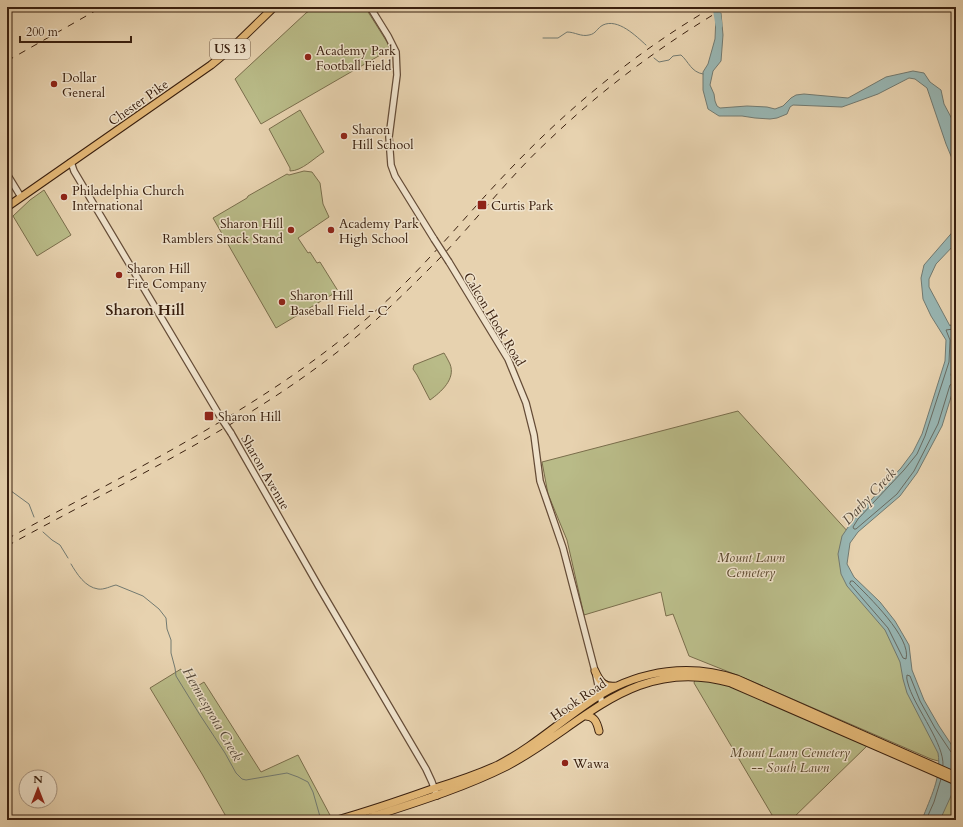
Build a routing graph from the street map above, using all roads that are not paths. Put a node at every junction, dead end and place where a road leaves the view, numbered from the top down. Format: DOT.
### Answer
graph roads {
  1 [pos="274,7"];
  2 [pos="370,7"];
  3 [pos="71,162"];
  4 [pos="7,174"];
  5 [pos="21,197"];
  6 [pos="7,207"];
  7 [pos="595,671"];
  8 [pos="627,683"];
  9 [pos="600,696"];
  10 [pos="602,704"];
  11 [pos="583,716"];
  12 [pos="599,731"];
  13 [pos="932,768"];
  14 [pos="948,774"];
  15 [pos="956,776"];
  16 [pos="956,780"];
  17 [pos="436,792"];
  18 [pos="337,820"];
  19 [pos="362,820"];
  1 -- 3 [label="main road, Chester Pike / US 13"];
  2 -- 7 [label="street, Calcon Hook Road, bridge"];
  3 -- 5 [label="main road, Chester Pike / US 13"];
  3 -- 17 [label="street, Sharon Avenue, bridge"];
  4 -- 5 [label="street"];
  5 -- 6 [label="main road, Chester Pike / US 13"];
  7 -- 8 [label="main road"];
  7 -- 9 [label="street, Calcon Hook Road"];
  8 -- 9 [label="main road, Hook Road"];
  8 -- 13 [label="main road, Hook Road"];
  9 -- 10 [label="street, Calcon Hook Road"];
  9 -- 17 [label="main road, Hook Road"];
  10 -- 11 [label="main road, Hook Road"];
  10 -- 13 [label="main road, Hook Road"];
  11 -- 12 [label="main road"];
  11 -- 17 [label="main road, Hook Road"];
  13 -- 14 [label="main road, Hook Road"];
  14 -- 15 [label="main road"];
  14 -- 16 [label="main road"];
  17 -- 18 [label="main road, Hook Road"];
  17 -- 19 [label="main road, Hook Road"];
}
